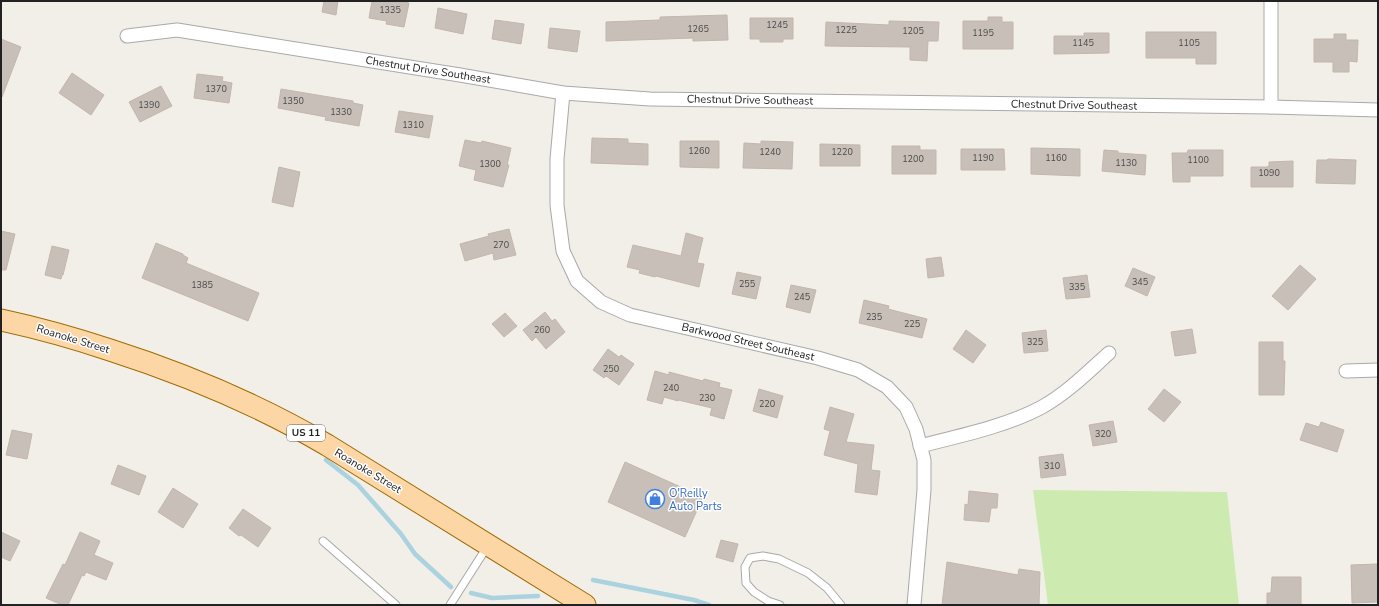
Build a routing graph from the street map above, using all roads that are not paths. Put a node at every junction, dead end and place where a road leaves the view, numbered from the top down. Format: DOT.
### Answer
graph roads {
  1 [pos="1271,1"];
  2 [pos="127,36"];
  3 [pos="563,93"];
  4 [pos="1271,107"];
  5 [pos="1378,110"];
  6 [pos="1,320"];
  7 [pos="1109,353"];
  8 [pos="1378,370"];
  9 [pos="1346,371"];
  10 [pos="920,446"];
  11 [pos="323,541"];
  12 [pos="488,545"];
  13 [pos="396,605"];
  14 [pos="450,605"];
  15 [pos="585,605"];
  16 [pos="780,605"];
  17 [pos="841,605"];
  18 [pos="914,605"];
  1 -- 4 [label="street"];
  2 -- 3 [label="street, Chestnut Drive Southeast"];
  3 -- 4 [label="street, Chestnut Drive Southeast"];
  3 -- 10 [label="street, Barkwood Street Southeast"];
  4 -- 5 [label="street, Chestnut Drive Southeast"];
  6 -- 12 [label="main road, Roanoke Street / US 11"];
  7 -- 10 [label="street"];
  8 -- 9 [label="street"];
  10 -- 18 [label="street, Barkwood Street Southeast"];
  11 -- 13 [label="lane"];
  12 -- 14 [label="lane"];
  12 -- 15 [label="main road, Roanoke Street / US 11"];
  16 -- 17 [label="lane"];
}
